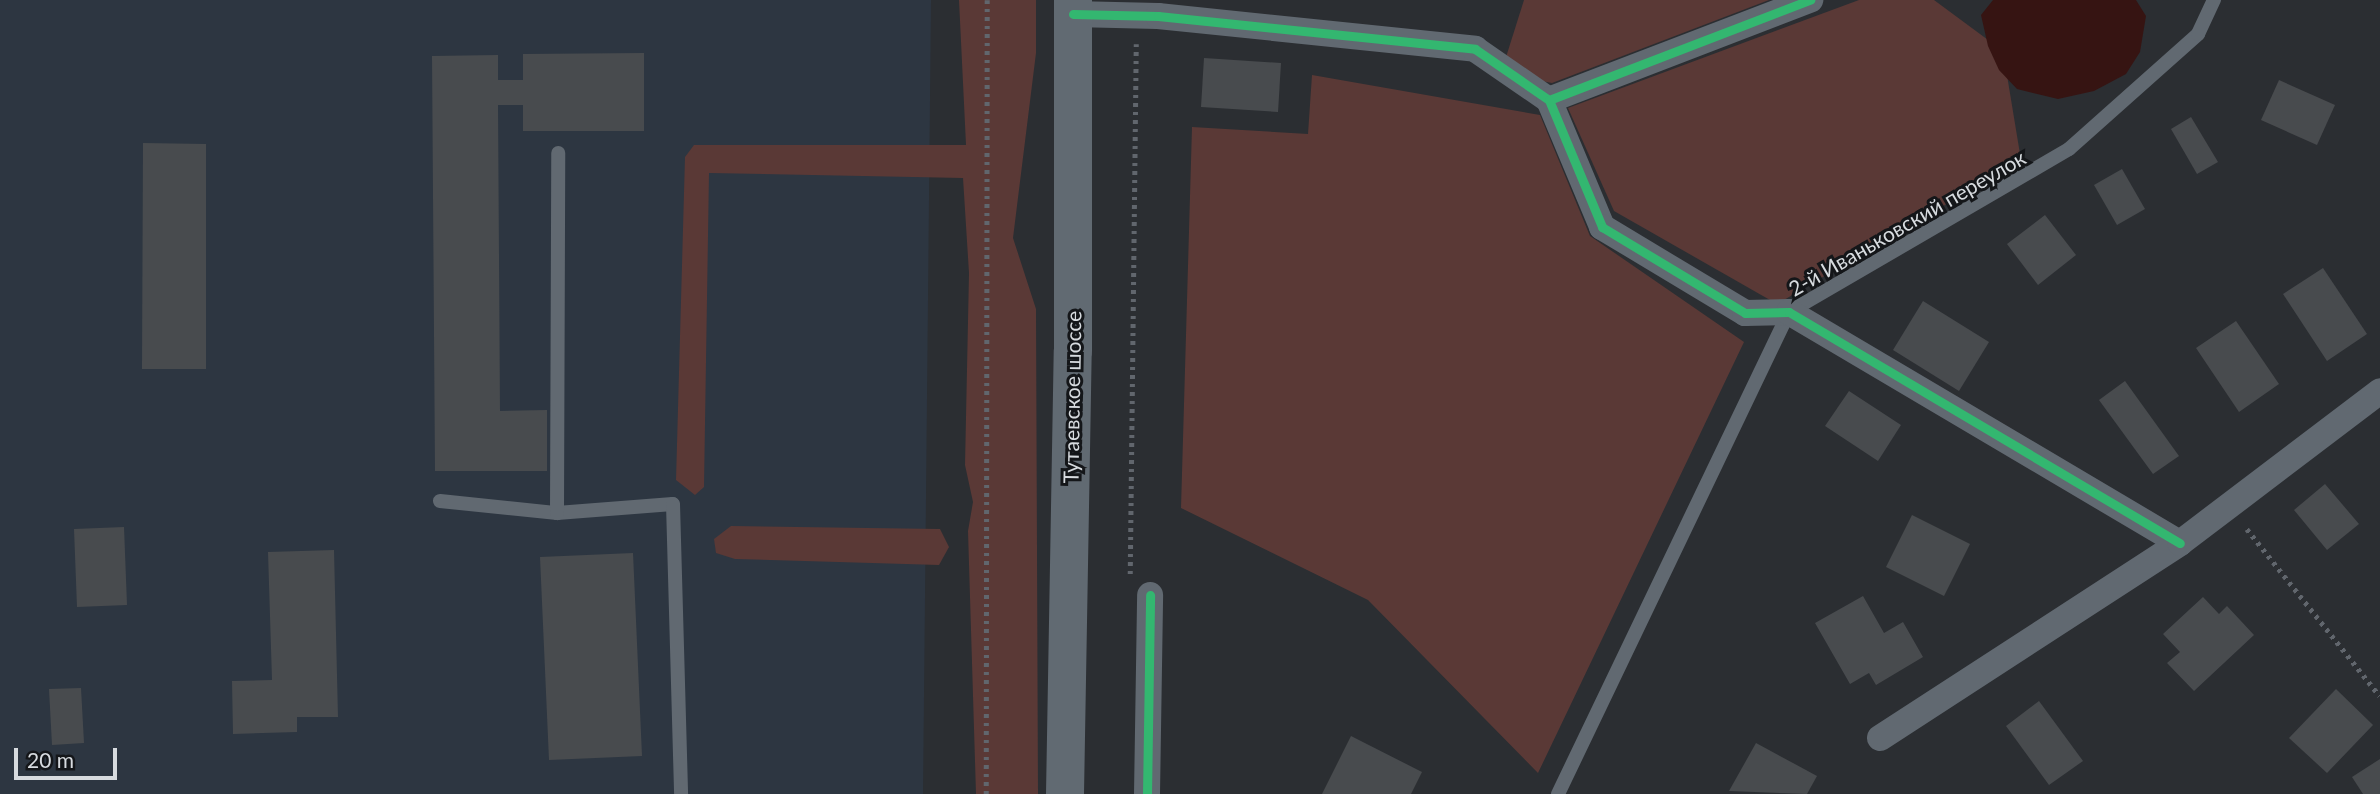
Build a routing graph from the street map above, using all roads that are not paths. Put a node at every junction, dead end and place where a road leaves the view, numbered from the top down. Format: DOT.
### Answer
graph roads {
  1 [pos="1811,0"];
  2 [pos="2214,0"];
  3 [pos="1073,7"];
  4 [pos="1151,10"];
  5 [pos="1549,100"];
  6 [pos="558,153"];
  7 [pos="1789,312"];
  8 [pos="2380,391"];
  9 [pos="440,501"];
  10 [pos="557,513"];
  11 [pos="2180,543"];
  12 [pos="1140,587"];
  13 [pos="1880,738"];
  14 [pos="681,794"];
  15 [pos="1065,794"];
  16 [pos="1147,794"];
  17 [pos="1558,794"];
  1 -- 5 [label="street"];
  2 -- 7 [label="lane, 2-й Иваньковский переулок"];
  3 -- 4 [label="street"];
  3 -- 15 [label="main road, Тутаевское шоссе"];
  4 -- 5 [label="street"];
  5 -- 7 [label="street"];
  6 -- 10 [label="lane"];
  7 -- 11 [label="street"];
  7 -- 17 [label="lane, 2-й Иваньковский переулок"];
  8 -- 11 [label="street"];
  9 -- 10 [label="lane"];
  10 -- 14 [label="lane"];
  11 -- 13 [label="street"];
  12 -- 16 [label="street"];
}
